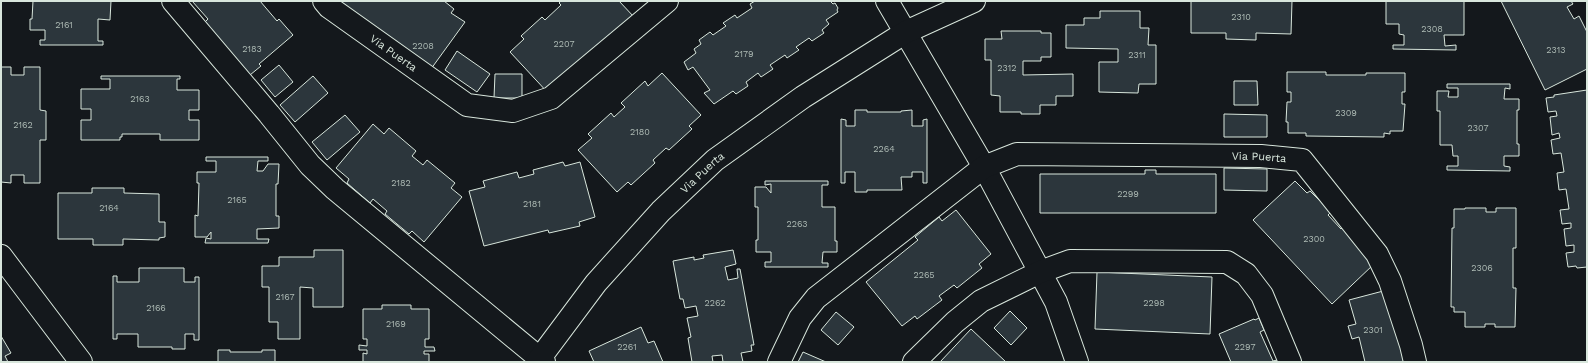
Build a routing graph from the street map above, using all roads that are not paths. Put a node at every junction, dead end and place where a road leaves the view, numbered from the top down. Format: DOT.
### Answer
graph roads {
  1 [pos="173,1"];
  2 [pos="324,1"];
  3 [pos="667,1"];
  4 [pos="887,1"];
  5 [pos="974,1"];
  6 [pos="906,32"];
  7 [pos="984,167"];
  8 [pos="1,256"];
  9 [pos="1040,272"];
  10 [pos="540,361"];
  11 [pos="81,362"];
  12 [pos="779,362"];
  13 [pos="914,362"];
  14 [pos="1077,362"];
  15 [pos="1290,362"];
  16 [pos="1415,362"];
  1 -- 10 [label="street"];
  2 -- 3 [label="street, Via Puerta"];
  4 -- 6 [label="street"];
  5 -- 6 [label="street, Via Puerta"];
  6 -- 7 [label="street"];
  6 -- 10 [label="street, Via Puerta"];
  7 -- 9 [label="street"];
  7 -- 12 [label="street, Via Puerta"];
  7 -- 16 [label="street, Via Puerta"];
  8 -- 11 [label="street"];
  9 -- 13 [label="street"];
  9 -- 14 [label="street"];
  9 -- 15 [label="street"];
}
